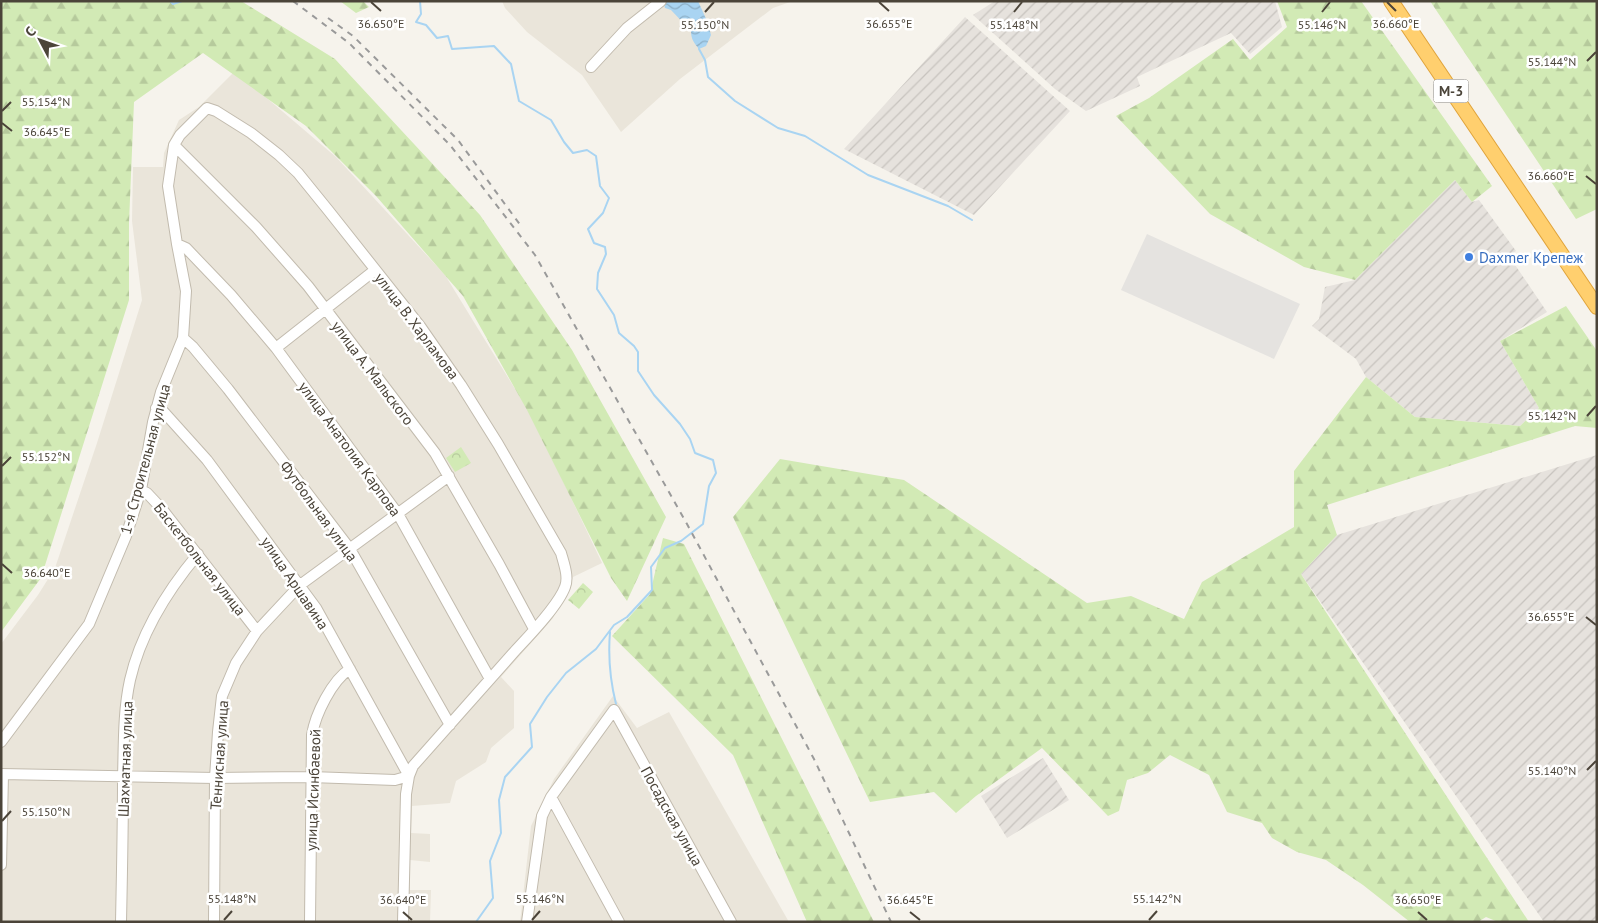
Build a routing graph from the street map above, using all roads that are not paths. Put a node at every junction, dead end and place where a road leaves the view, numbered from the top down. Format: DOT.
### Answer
graph roads {
  1 [pos="661,1"];
  2 [pos="1391,1"];
  3 [pos="591,67"];
  4 [pos="174,145"];
  5 [pos="177,244"];
  6 [pos="375,270"];
  7 [pos="1597,307"];
  8 [pos="326,310"];
  9 [pos="183,338"];
  10 [pos="276,348"];
  11 [pos="156,408"];
  12 [pos="449,476"];
  13 [pos="141,490"];
  14 [pos="398,514"];
  15 [pos="350,549"];
  16 [pos="198,554"];
  17 [pos="300,585"];
  18 [pos="534,629"];
  19 [pos="257,631"];
  20 [pos="350,670"];
  21 [pos="490,679"];
  22 [pos="450,725"];
  23 [pos="1,742"];
  24 [pos="2,775"];
  25 [pos="124,776"];
  26 [pos="408,776"];
  27 [pos="311,777"];
  28 [pos="216,778"];
  29 [pos="551,797"];
  30 [pos="1,865"];
  31 [pos="121,922"];
  32 [pos="214,922"];
  33 [pos="310,922"];
  34 [pos="404,922"];
  35 [pos="527,922"];
  36 [pos="619,922"];
  37 [pos="730,922"];
  1 -- 3 [label="street"];
  2 -- 7 [label="highway, М-3"];
  4 -- 5 [label="street, 1-я Строительная улица"];
  4 -- 6 [label="street, улица В. Харламова"];
  4 -- 8 [label="street, улица А. Мальского"];
  5 -- 9 [label="street, 1-я Строительная улица"];
  5 -- 10 [label="street, улица Анатолия Карпова"];
  6 -- 8 [label="street"];
  6 -- 18 [label="street, улица В. Харламова"];
  8 -- 10 [label="street"];
  8 -- 12 [label="street, улица А. Мальского"];
  9 -- 11 [label="street, 1-я Строительная улица"];
  9 -- 15 [label="street, Футбольная улица"];
  10 -- 14 [label="street, улица Анатолия Карпова"];
  11 -- 13 [label="street, 1-я Строительная улица"];
  11 -- 17 [label="street, улица Аршавина"];
  12 -- 14 [label="street, Теннисная улица"];
  12 -- 18 [label="street, улица А. Мальского"];
  13 -- 16 [label="street, Баскетбольная улица"];
  13 -- 23 [label="street, 1-я Строительная улица"];
  14 -- 15 [label="street, Теннисная улица"];
  14 -- 21 [label="street, улица Анатолия Карпова"];
  15 -- 17 [label="street, Теннисная улица"];
  15 -- 22 [label="street, Футбольная улица"];
  16 -- 19 [label="street, Баскетбольная улица"];
  16 -- 25 [label="street, Шахматная улица"];
  17 -- 19 [label="street, Теннисная улица"];
  17 -- 20 [label="street, улица Аршавина"];
  18 -- 21 [label="street, улица В. Харламова"];
  19 -- 28 [label="street, Теннисная улица"];
  20 -- 26 [label="street, улица Аршавина"];
  20 -- 27 [label="street, улица Исинбаевой"];
  21 -- 22 [label="street, улица В. Харламова"];
  22 -- 26 [label="street, улица В. Харламова"];
  24 -- 25 [label="street"];
  24 -- 30 [label="street"];
  25 -- 28 [label="street"];
  25 -- 31 [label="street, Шахматная улица"];
  26 -- 27 [label="street"];
  26 -- 34 [label="street"];
  27 -- 28 [label="street"];
  27 -- 33 [label="street, улица Исинбаевой"];
  28 -- 32 [label="street, Теннисная улица"];
  29 -- 35 [label="street"];
  29 -- 36 [label="street"];
  29 -- 37 [label="street, Посадская улица"];
}
